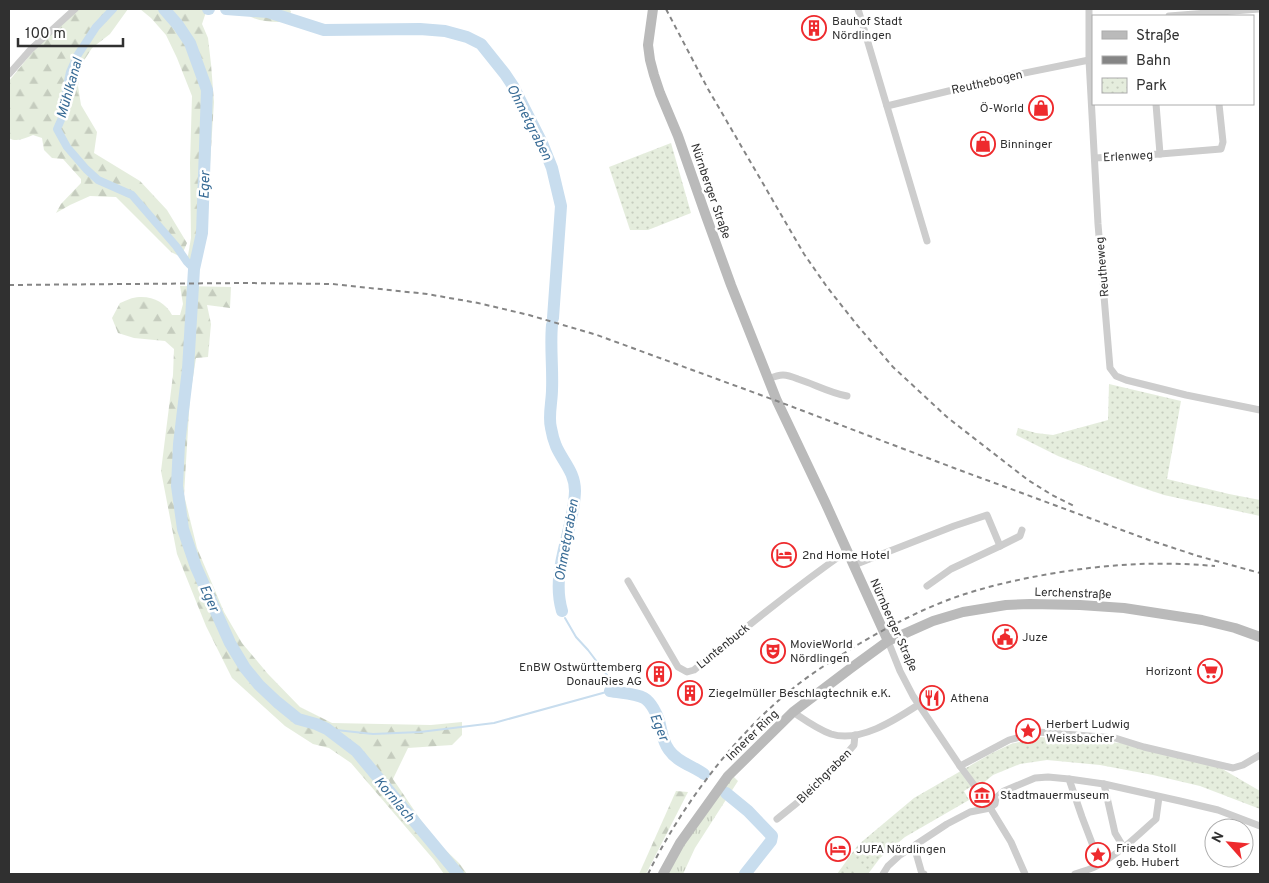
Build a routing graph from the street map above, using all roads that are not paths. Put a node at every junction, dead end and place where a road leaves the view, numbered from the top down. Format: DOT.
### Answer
graph roads {
  1 [pos="75,9"];
  2 [pos="858,9"];
  3 [pos="1089,9"];
  4 [pos="1257,9"];
  5 [pos="650,10"];
  6 [pos="1186,15"];
  7 [pos="1091,23"];
  8 [pos="1089,60"];
  9 [pos="9,74"];
  10 [pos="1156,105"];
  11 [pos="1219,105"];
  12 [pos="886,106"];
  13 [pos="1160,154"];
  14 [pos="1095,158"];
  15 [pos="928,241"];
  16 [pos="768,379"];
  17 [pos="847,396"];
  18 [pos="1260,410"];
  19 [pos="1022,530"];
  20 [pos="1000,546"];
  21 [pos="847,551"];
  22 [pos="854,566"];
  23 [pos="628,580"];
  24 [pos="928,586"];
  25 [pos="1260,637"];
  26 [pos="888,641"];
  27 [pos="918,705"];
  28 [pos="793,712"];
  29 [pos="855,735"];
  30 [pos="1260,755"];
  31 [pos="960,766"];
  32 [pos="1069,779"];
  33 [pos="1104,784"];
  34 [pos="977,789"];
  35 [pos="1159,797"];
  36 [pos="989,807"];
  37 [pos="778,820"];
  38 [pos="1260,826"];
  39 [pos="914,846"];
  40 [pos="1124,848"];
  41 [pos="1100,864"];
  42 [pos="663,874"];
  43 [pos="883,874"];
  44 [pos="924,874"];
  45 [pos="1025,874"];
  46 [pos="1075,874"];
  1 -- 9 [label="street"];
  2 -- 12 [label="street"];
  3 -- 7 [label="street, Reutheweg"];
  4 -- 6 [label="street"];
  5 -- 16 [label="main road, Nürnberger Straße"];
  7 -- 8 [label="street, Reutheweg"];
  8 -- 12 [label="street, Reuthebogen"];
  8 -- 14 [label="street, Reutheweg"];
  10 -- 13 [label="street, Erlenweg"];
  11 -- 13 [label="street, Erlenweg"];
  12 -- 15 [label="street"];
  13 -- 14 [label="street, Erlenweg"];
  14 -- 18 [label="street, Reutheweg"];
  16 -- 17 [label="street"];
  16 -- 21 [label="main road, Nürnberger Straße"];
  19 -- 20 [label="street"];
  20 -- 22 [label="street"];
  20 -- 24 [label="street"];
  21 -- 22 [label="main road, Nürnberger Straße"];
  21 -- 23 [label="street, Luntenbuck"];
  22 -- 26 [label="main road, Nürnberger Straße"];
  25 -- 26 [label="main road, Lerchenstraße"];
  26 -- 27 [label="street, Nürnberger Straße"];
  26 -- 28 [label="main road, Innerer Ring"];
  27 -- 29 [label="street, Bleichgraben"];
  27 -- 31 [label="street, Nürnberger Straße"];
  28 -- 29 [label="street"];
  28 -- 42 [label="main road, Innerer Ring"];
  29 -- 37 [label="street, Bleichgraben"];
  30 -- 31 [label="street"];
  31 -- 34 [label="street, Nürnberger Straße"];
  32 -- 33 [label="street"];
  32 -- 36 [label="street"];
  32 -- 41 [label="street"];
  33 -- 35 [label="street"];
  33 -- 40 [label="street"];
  35 -- 38 [label="street"];
  35 -- 40 [label="street"];
  36 -- 39 [label="street"];
  36 -- 45 [label="street"];
  39 -- 43 [label="street"];
  39 -- 44 [label="street"];
  40 -- 41 [label="street"];
  41 -- 46 [label="street"];
}
